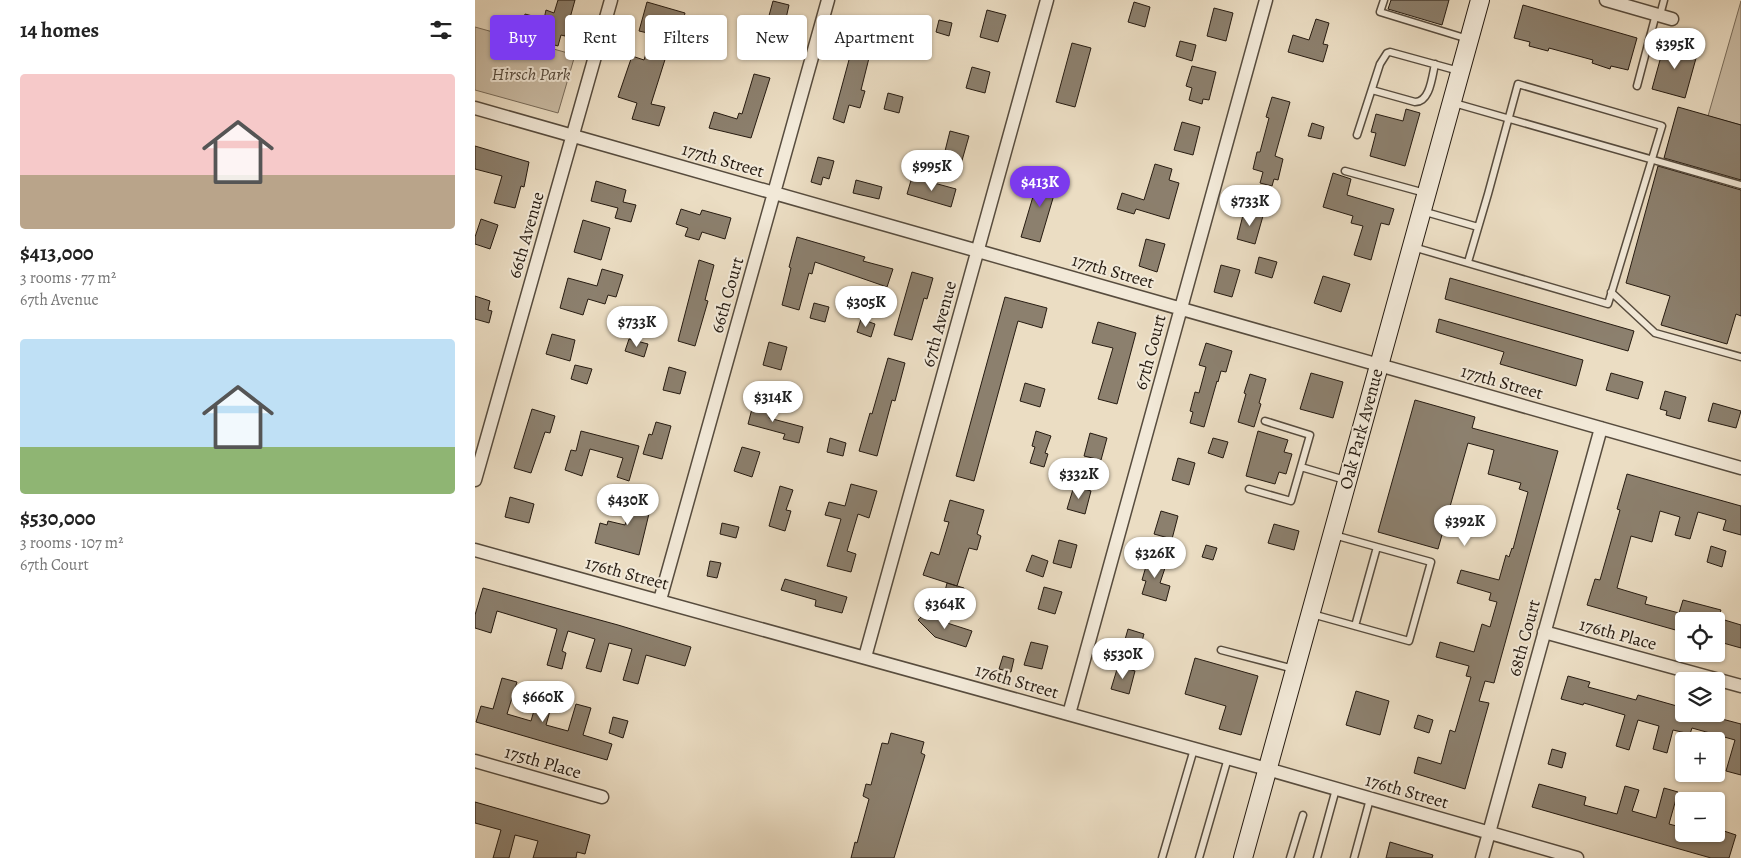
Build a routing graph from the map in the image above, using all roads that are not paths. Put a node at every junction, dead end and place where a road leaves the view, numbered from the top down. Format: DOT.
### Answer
graph roads {
  1 [pos="611,0"];
  2 [pos="828,0"];
  3 [pos="1047,0"];
  4 [pos="1265,0"];
  5 [pos="1384,0"];
  6 [pos="1480,0"];
  7 [pos="1606,0"];
  8 [pos="1664,0"];
  9 [pos="1662,16"];
  10 [pos="1469,39"];
  11 [pos="1435,64"];
  12 [pos="1460,72"];
  13 [pos="1637,86"];
  14 [pos="1372,90"];
  15 [pos="1451,102"];
  16 [pos="475,108"];
  17 [pos="1509,119"];
  18 [pos="1357,135"];
  19 [pos="573,136"];
  20 [pos="1652,159"];
  21 [pos="1345,171"];
  22 [pos="1741,185"];
  23 [pos="773,193"];
  24 [pos="1426,193"];
  25 [pos="1422,211"];
  26 [pos="1478,227"];
  27 [pos="1412,247"];
  28 [pos="977,251"];
  29 [pos="1468,262"];
  30 [pos="1611,292"];
  31 [pos="1180,308"];
  32 [pos="1741,357"];
  33 [pos="1379,365"];
  34 [pos="1265,421"];
  35 [pos="1601,428"];
  36 [pos="1301,468"];
  37 [pos="1741,468"];
  38 [pos="475,480"];
  39 [pos="1347,480"];
  40 [pos="1249,489"];
  41 [pos="1332,534"];
  42 [pos="1377,547"];
  43 [pos="475,550"];
  44 [pos="660,600"];
  45 [pos="1310,614"];
  46 [pos="1355,626"];
  47 [pos="1544,632"];
  48 [pos="1221,650"];
  49 [pos="865,657"];
  50 [pos="1295,670"];
  51 [pos="1741,686"];
  52 [pos="1069,714"];
  53 [pos="1194,749"];
  54 [pos="1228,758"];
  55 [pos="475,761"];
  56 [pos="1267,769"];
  57 [pos="1336,789"];
  58 [pos="602,797"];
  59 [pos="1370,799"];
  60 [pos="1303,815"];
  61 [pos="1489,833"];
  62 [pos="1162,858"];
  63 [pos="1199,858"];
  64 [pos="1243,858"];
  65 [pos="1290,858"];
  66 [pos="1317,858"];
  67 [pos="1354,858"];
  68 [pos="1482,858"];
  69 [pos="1577,858"];
  1 -- 19 [label="street, 66th Avenue"];
  2 -- 23 [label="street, 66th Court"];
  3 -- 28 [label="street, 67th Avenue"];
  4 -- 31 [label="street, 67th Court"];
  5 -- 10 [label="lane"];
  6 -- 10 [label="street, Oak Park Avenue"];
  7 -- 9 [label="street"];
  8 -- 9 [label="lane"];
  9 -- 13 [label="lane"];
  10 -- 12 [label="street, Oak Park Avenue"];
  11 -- 12 [label="lane"];
  11 -- 14 [label="lane"];
  11 -- 14 [label="lane"];
  12 -- 15 [label="street, Oak Park Avenue"];
  14 -- 18 [label="lane"];
  15 -- 17 [label="lane"];
  15 -- 24 [label="street, Oak Park Avenue"];
  16 -- 19 [label="street, 177th Street"];
  17 -- 20 [label="lane"];
  17 -- 20 [label="lane"];
  17 -- 26 [label="lane"];
  19 -- 23 [label="street, 177th Street"];
  19 -- 38 [label="street, 66th Avenue"];
  20 -- 22 [label="lane"];
  20 -- 30 [label="lane"];
  21 -- 24 [label="lane"];
  23 -- 28 [label="street, 177th Street"];
  23 -- 44 [label="street, 66th Court"];
  24 -- 25 [label="street, Oak Park Avenue"];
  25 -- 26 [label="lane"];
  25 -- 27 [label="street, Oak Park Avenue"];
  26 -- 29 [label="lane"];
  27 -- 29 [label="lane"];
  27 -- 33 [label="street, Oak Park Avenue"];
  28 -- 31 [label="street, 177th Street"];
  28 -- 49 [label="street, 67th Avenue"];
  29 -- 30 [label="lane"];
  30 -- 32 [label="lane"];
  31 -- 33 [label="street, 177th Street"];
  31 -- 52 [label="street, 67th Court"];
  33 -- 35 [label="street, 177th Street"];
  33 -- 39 [label="street, Oak Park Avenue"];
  34 -- 36 [label="lane"];
  35 -- 37 [label="street, 177th Street"];
  35 -- 47 [label="street, 68th Court"];
  36 -- 39 [label="lane"];
  36 -- 40 [label="lane"];
  39 -- 41 [label="street, Oak Park Avenue"];
  41 -- 42 [label="lane"];
  41 -- 45 [label="street, Oak Park Avenue"];
  42 -- 46 [label="lane"];
  42 -- 46 [label="lane"];
  43 -- 44 [label="street, 176th Street"];
  44 -- 49 [label="street, 176th Street"];
  45 -- 46 [label="lane"];
  45 -- 50 [label="street, Oak Park Avenue"];
  47 -- 51 [label="street, 176th Place"];
  47 -- 61 [label="street, 68th Court"];
  48 -- 50 [label="lane"];
  49 -- 52 [label="street, 176th Street"];
  50 -- 56 [label="street, Oak Park Avenue"];
  52 -- 53 [label="street, 176th Street"];
  53 -- 54 [label="street, 176th Street"];
  53 -- 62 [label="lane"];
  54 -- 56 [label="street, 176th Street"];
  54 -- 63 [label="lane"];
  55 -- 58 [label="street, 175th Place"];
  56 -- 57 [label="street, 176th Street"];
  56 -- 64 [label="street, Oak Park Avenue"];
  57 -- 59 [label="street, 176th Street"];
  57 -- 66 [label="lane"];
  59 -- 61 [label="street, 176th Street"];
  59 -- 67 [label="lane"];
  60 -- 65 [label="lane"];
  61 -- 68 [label="street, 68th Court"];
  61 -- 69 [label="street, 176th Street"];
}
